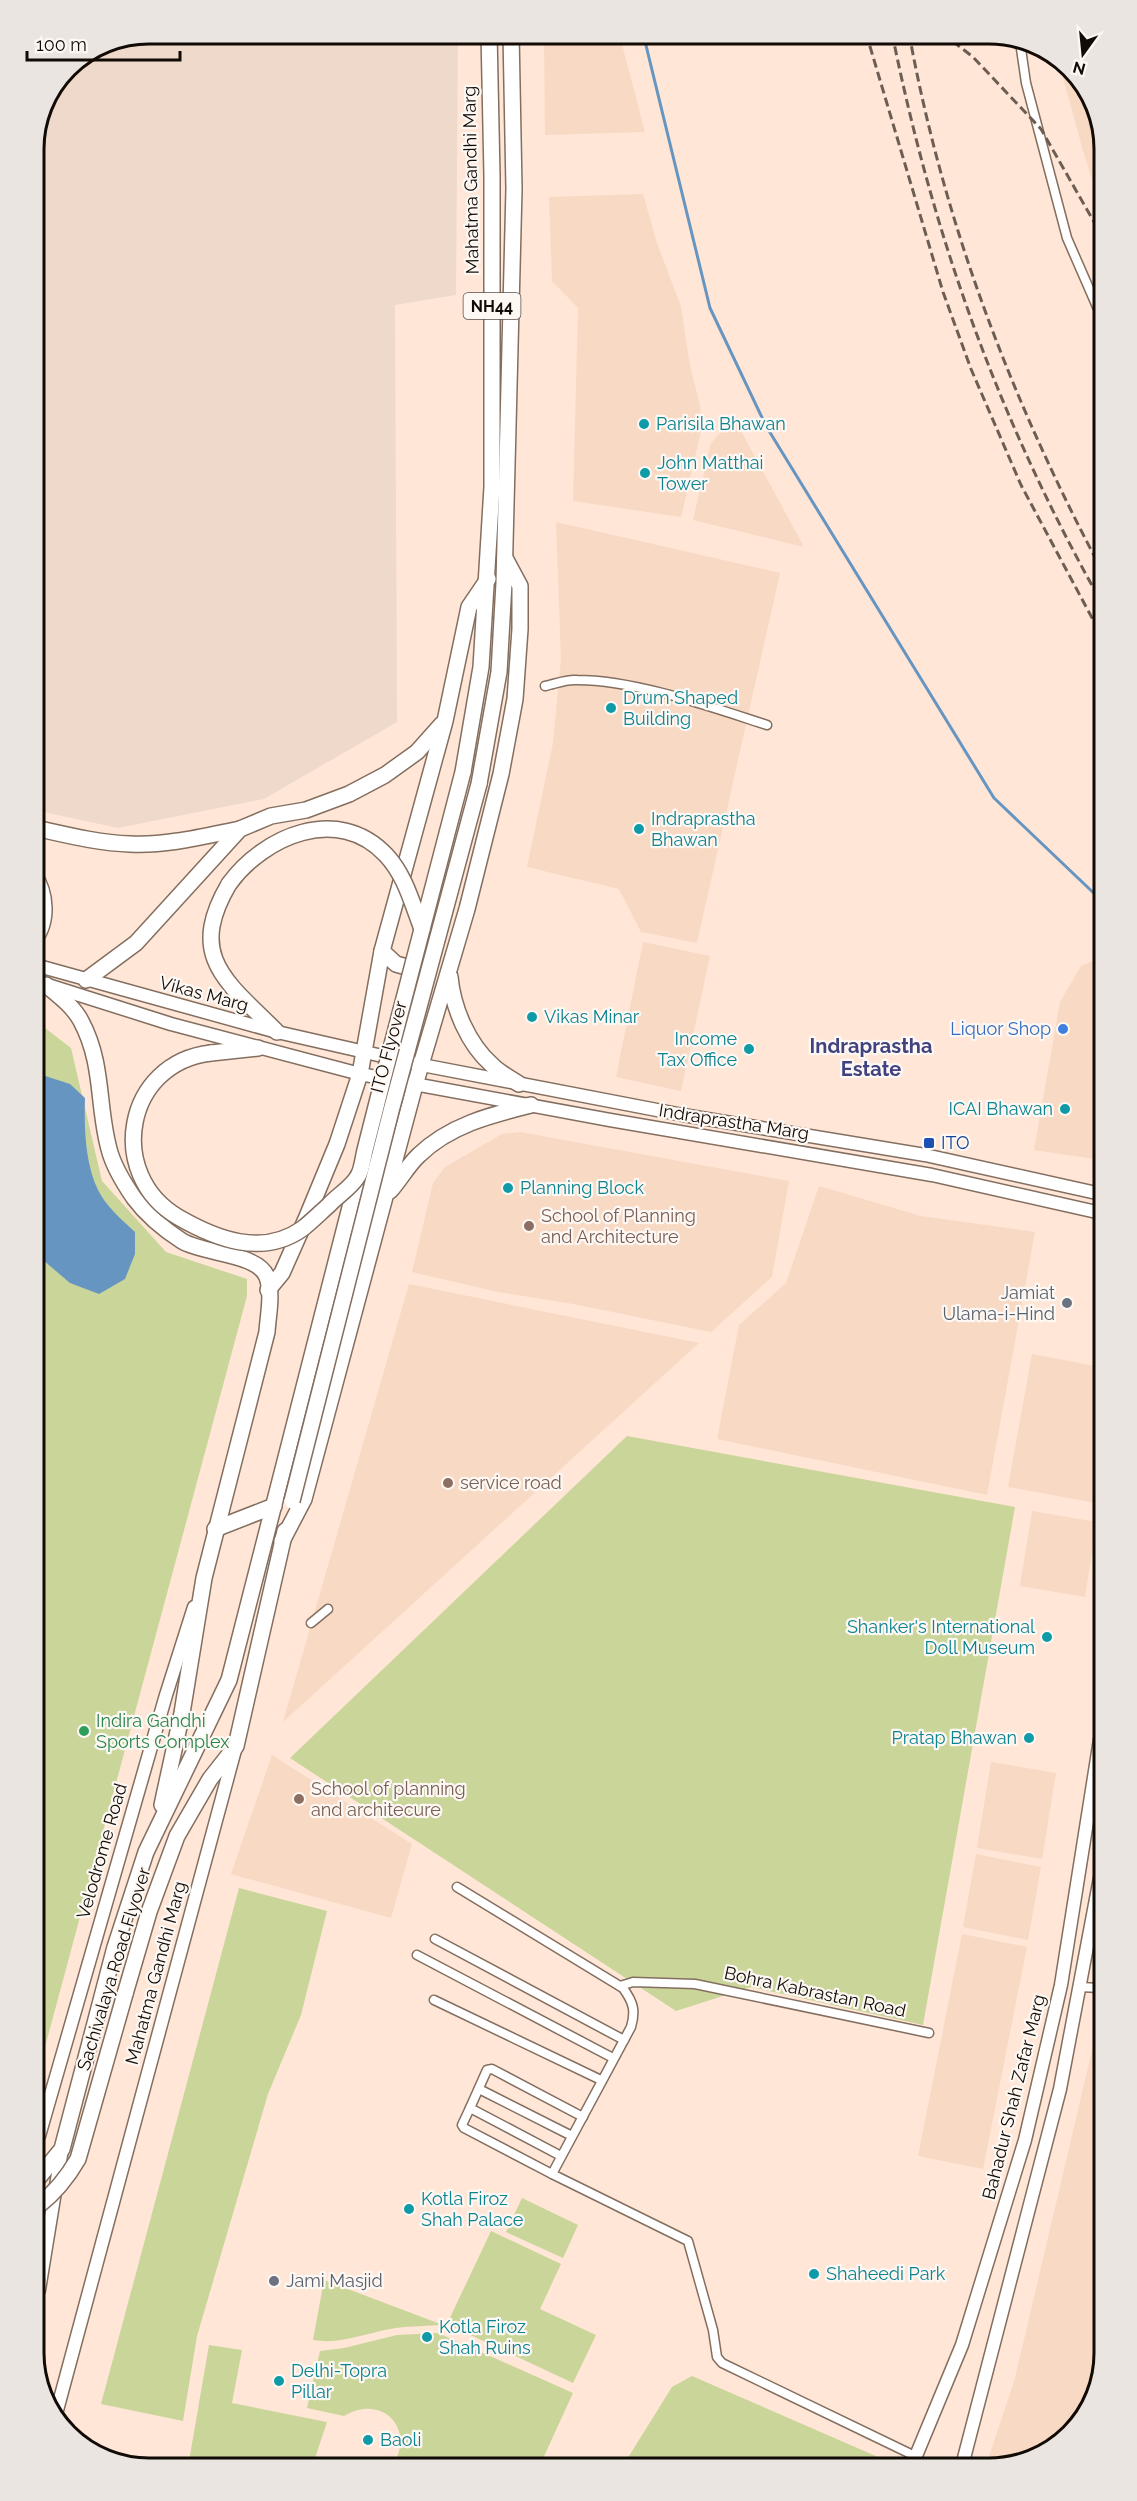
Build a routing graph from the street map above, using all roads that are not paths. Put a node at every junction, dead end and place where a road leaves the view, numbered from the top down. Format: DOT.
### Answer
graph roads {
  1 [pos="489,44"];
  2 [pos="511,44"];
  3 [pos="1021,49"];
  4 [pos="1094,300"];
  5 [pos="504,558"];
  6 [pos="488,579"];
  7 [pos="545,686"];
  8 [pos="445,721"];
  9 [pos="767,725"];
  10 [pos="240,829"];
  11 [pos="44,830"];
  12 [pos="44,892"];
  13 [pos="44,922"];
  14 [pos="422,928"];
  15 [pos="382,951"];
  16 [pos="44,968"];
  17 [pos="449,970"];
  18 [pos="86,980"];
  19 [pos="44,984"];
  20 [pos="44,985"];
  21 [pos="277,1032"];
  22 [pos="258,1048"];
  23 [pos="365,1051"];
  24 [pos="422,1065"];
  25 [pos="360,1074"];
  26 [pos="519,1084"];
  27 [pos="415,1085"];
  28 [pos="531,1105"];
  29 [pos="358,1176"];
  30 [pos="1094,1192"];
  31 [pos="386,1197"];
  32 [pos="1094,1211"];
  33 [pos="268,1290"];
  34 [pos="275,1500"];
  35 [pos="215,1529"];
  36 [pos="282,1541"];
  37 [pos="204,1578"];
  38 [pos="328,1609"];
  39 [pos="311,1623"];
  40 [pos="236,1746"];
  41 [pos="1094,1777"];
  42 [pos="156,1828"];
  43 [pos="457,1887"];
  44 [pos="1094,1907"];
  45 [pos="435,1939"];
  46 [pos="417,1954"];
  47 [pos="620,1986"];
  48 [pos="1078,1987"];
  49 [pos="1094,1988"];
  50 [pos="434,2000"];
  51 [pos="929,2033"];
  52 [pos="624,2040"];
  53 [pos="613,2058"];
  54 [pos="601,2080"];
  55 [pos="479,2089"];
  56 [pos="470,2108"];
  57 [pos="583,2117"];
  58 [pos="44,2119"];
  59 [pos="572,2136"];
  60 [pos="62,2149"];
  61 [pos="561,2156"];
  62 [pos="44,2171"];
  63 [pos="552,2174"];
  64 [pos="44,2201"];
  65 [pos="44,2259"];
  66 [pos="58,2406"];
  67 [pos="912,2458"];
  68 [pos="914,2458"];
  69 [pos="964,2458"];
  1 -- 6 [label="highway, Mahatma Gandhi Marg / NH44"];
  2 -- 5 [label="highway, NH44"];
  3 -- 4 [label="street"];
  5 -- 17 [label="highway"];
  5 -- 36 [label="highway, ITO Flyover / NH44, bridge"];
  6 -- 8 [label="highway"];
  6 -- 14 [label="highway, ITO Flyover / NH44, bridge"];
  7 -- 9 [label="street"];
  8 -- 10 [label="highway"];
  8 -- 15 [label="highway"];
  10 -- 11 [label="highway"];
  10 -- 18 [label="highway"];
  12 -- 13 [label="main road"];
  14 -- 21 [label="highway, bridge"];
  14 -- 29 [label="highway, ITO Flyover, bridge"];
  15 -- 17 [label="highway"];
  15 -- 23 [label="highway"];
  16 -- 18 [label="main road, Vikas Marg"];
  17 -- 24 [label="highway"];
  17 -- 26 [label="highway"];
  18 -- 21 [label="main road, Vikas Marg"];
  19 -- 22 [label="main road, Vikas Marg"];
  20 -- 33 [label="highway"];
  21 -- 23 [label="main road, Vikas Marg"];
  22 -- 25 [label="main road, Vikas Marg"];
  22 -- 29 [label="highway, bridge"];
  23 -- 24 [label="main road, Vikas Marg"];
  23 -- 25 [label="highway"];
  24 -- 26 [label="main road, Indraprastha Marg"];
  24 -- 27 [label="highway"];
  25 -- 27 [label="main road, Indraprastha Marg"];
  25 -- 33 [label="highway"];
  26 -- 30 [label="main road, Indraprastha Marg"];
  27 -- 28 [label="main road, Indraprastha Marg"];
  27 -- 31 [label="highway"];
  28 -- 31 [label="highway"];
  28 -- 32 [label="main road, Indraprastha Marg"];
  29 -- 34 [label="highway, ITO Flyover"];
  31 -- 36 [label="highway"];
  33 -- 35 [label="highway"];
  34 -- 35 [label="highway"];
  34 -- 42 [label="highway"];
  35 -- 37 [label="highway"];
  36 -- 40 [label="highway, Mahatma Gandhi Marg"];
  37 -- 42 [label="highway"];
  37 -- 58 [label="main road, Velodrome Road"];
  38 -- 39 [label="street"];
  40 -- 64 [label="highway, Sachivalaya Road Flyover, bridge"];
  40 -- 66 [label="main road, Mahatma Gandhi Marg"];
  41 -- 68 [label="main road, Bahadur Shah Zafar Marg"];
  42 -- 60 [label="highway"];
  43 -- 47 [label="street"];
  44 -- 48 [label="main road, Bahadur Shah Zafar Marg"];
  45 -- 52 [label="street"];
  46 -- 53 [label="street"];
  47 -- 51 [label="street, Bohra Kabrastan Road"];
  47 -- 52 [label="street"];
  48 -- 49 [label="street"];
  48 -- 69 [label="main road, Bahadur Shah Zafar Marg"];
  50 -- 54 [label="street"];
  52 -- 53 [label="street"];
  53 -- 54 [label="street"];
  54 -- 57 [label="street"];
  55 -- 56 [label="street"];
  55 -- 57 [label="street"];
  55 -- 59 [label="street"];
  56 -- 61 [label="street"];
  56 -- 63 [label="street"];
  57 -- 59 [label="street"];
  59 -- 61 [label="street"];
  60 -- 62 [label="highway"];
  60 -- 65 [label="main road"];
  61 -- 63 [label="street"];
  63 -- 67 [label="street"];
}
